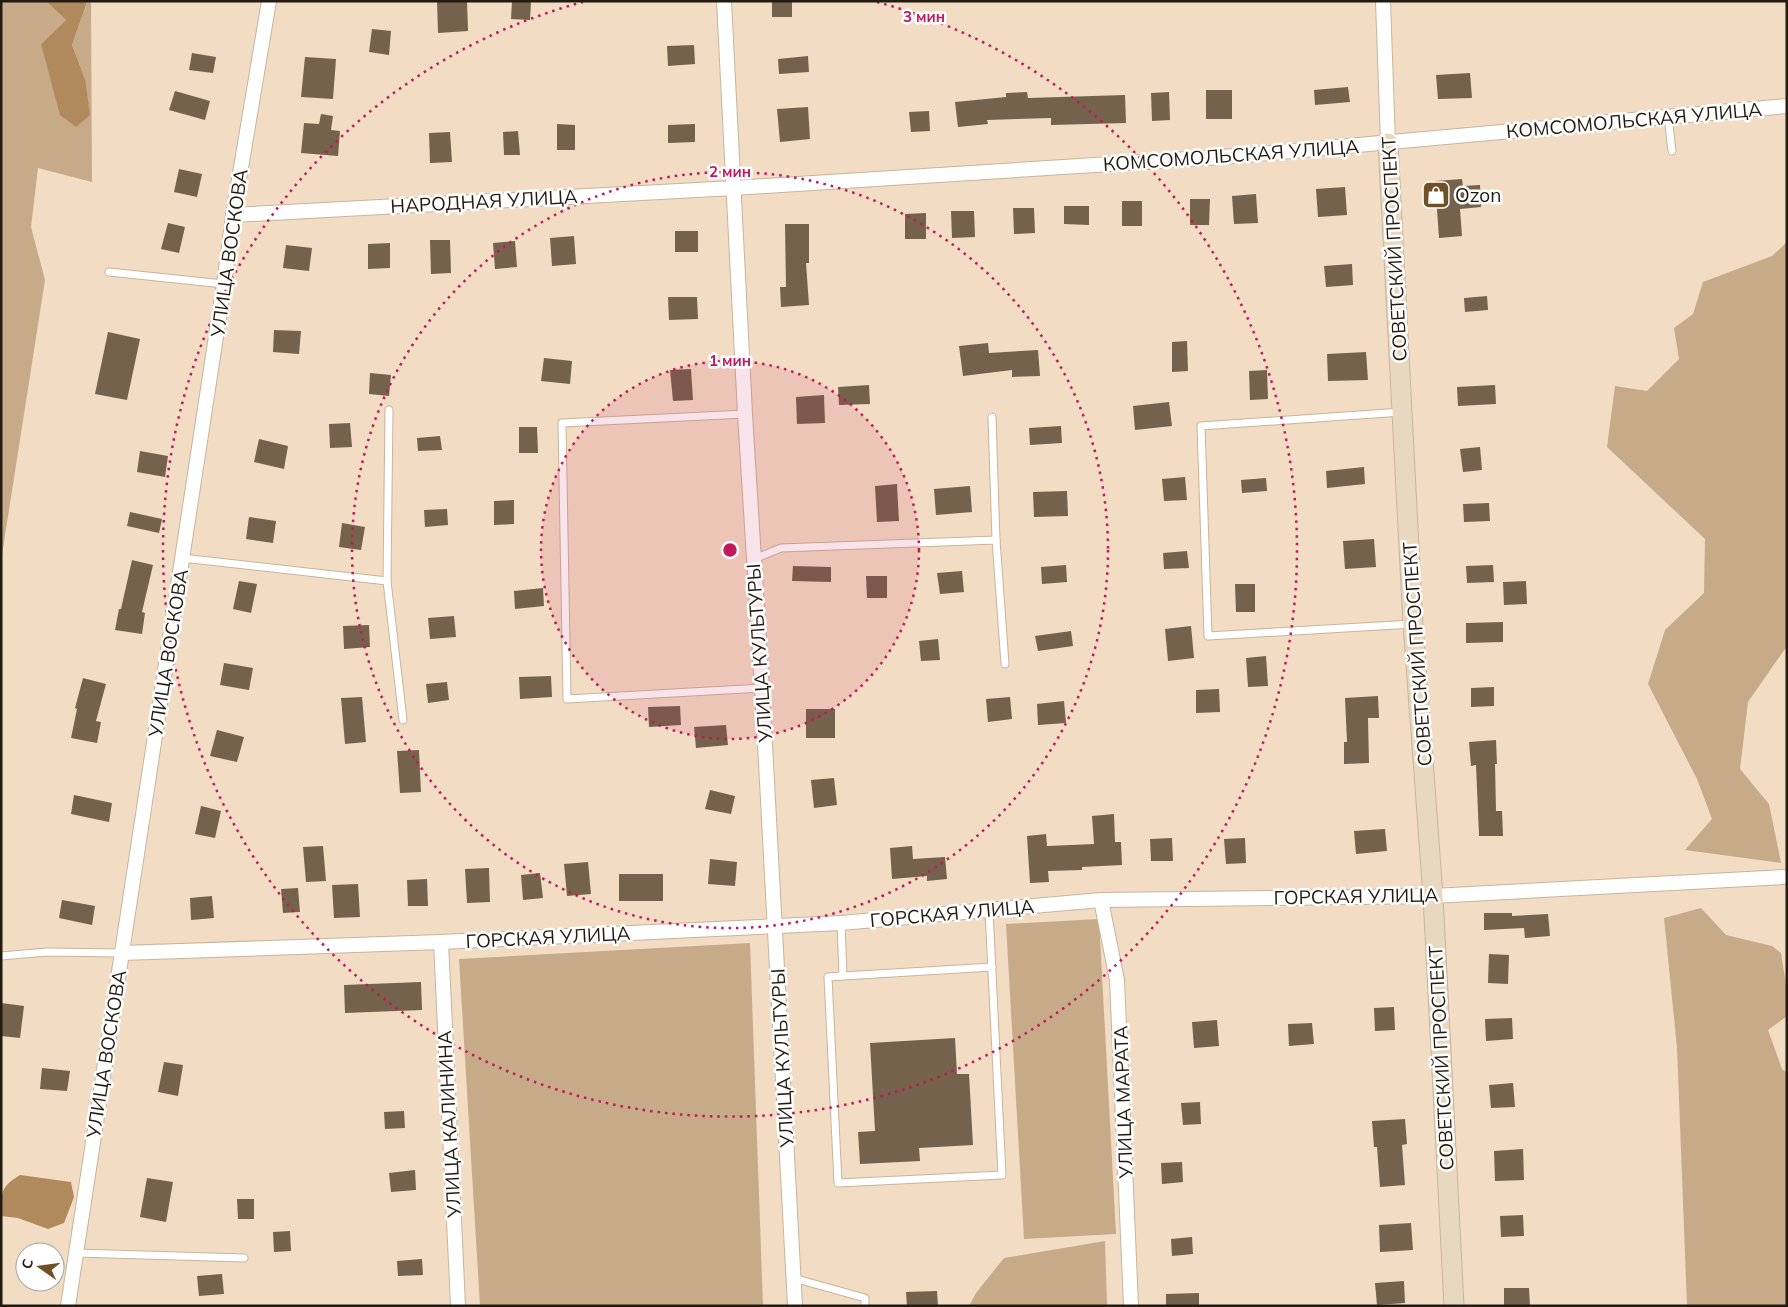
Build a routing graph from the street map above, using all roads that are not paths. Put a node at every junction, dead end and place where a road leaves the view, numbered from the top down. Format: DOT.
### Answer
graph roads {
  1 [pos="269,1"];
  2 [pos="724,1"];
  3 [pos="1383,1"];
  4 [pos="1787,106"];
  5 [pos="1668,117"];
  6 [pos="1388,143"];
  7 [pos="1672,151"];
  8 [pos="734,188"];
  9 [pos="233,214"];
  10 [pos="109,272"];
  11 [pos="224,284"];
  12 [pos="390,410"];
  13 [pos="1403,412"];
  14 [pos="745,414"];
  15 [pos="992,417"];
  16 [pos="996,540"];
  17 [pos="182,558"];
  18 [pos="754,559"];
  19 [pos="387,581"];
  20 [pos="1414,624"];
  21 [pos="1005,664"];
  22 [pos="762,688"];
  23 [pos="403,720"];
  24 [pos="1785,876"];
  25 [pos="1433,896"];
  26 [pos="1101,900"];
  27 [pos="989,911"];
  28 [pos="841,923"];
  29 [pos="775,926"];
  30 [pos="441,942"];
  31 [pos="122,953"];
  32 [pos="1,956"];
  33 [pos="992,967"];
  34 [pos="843,976"];
  35 [pos="77,1253"];
  36 [pos="244,1258"];
  37 [pos="793,1278"];
  38 [pos="68,1306"];
  39 [pos="458,1306"];
  40 [pos="795,1306"];
  41 [pos="865,1306"];
  42 [pos="1132,1306"];
  43 [pos="1454,1306"];
  1 -- 9 [label="street, УЛИЦА ВОСКОВА"];
  2 -- 8 [label="street, УЛИЦА КУЛЬТУРЫ"];
  3 -- 6 [label="street, СОВЕТСКИЙ ПРОСПЕКТ"];
  4 -- 5 [label="street, КОМСОМОЛЬСКАЯ УЛИЦА"];
  5 -- 6 [label="street, КОМСОМОЛЬСКАЯ УЛИЦА"];
  5 -- 7 [label="lane"];
  6 -- 8 [label="street, КОМСОМОЛЬСКАЯ УЛИЦА"];
  6 -- 13 [label="street, СОВЕТСКИЙ ПРОСПЕКТ"];
  8 -- 9 [label="street, НАРОДНАЯ УЛИЦА"];
  8 -- 14 [label="street, УЛИЦА КУЛЬТУРЫ"];
  9 -- 11 [label="street, УЛИЦА ВОСКОВА"];
  10 -- 11 [label="lane"];
  11 -- 17 [label="street, УЛИЦА ВОСКОВА"];
  12 -- 19 [label="lane"];
  13 -- 20 [label="street, СОВЕТСКИЙ ПРОСПЕКТ"];
  13 -- 20 [label="lane"];
  14 -- 18 [label="street, УЛИЦА КУЛЬТУРЫ"];
  14 -- 22 [label="lane"];
  15 -- 16 [label="lane"];
  16 -- 18 [label="lane"];
  16 -- 21 [label="lane"];
  17 -- 19 [label="lane"];
  17 -- 31 [label="street, УЛИЦА ВОСКОВА"];
  18 -- 22 [label="street, УЛИЦА КУЛЬТУРЫ"];
  19 -- 23 [label="lane"];
  20 -- 25 [label="street, СОВЕТСКИЙ ПРОСПЕКТ"];
  22 -- 29 [label="street, УЛИЦА КУЛЬТУРЫ"];
  24 -- 25 [label="street, ГОРСКАЯ УЛИЦА"];
  25 -- 26 [label="street, ГОРСКАЯ УЛИЦА"];
  25 -- 43 [label="street, СОВЕТСКИЙ ПРОСПЕКТ"];
  26 -- 27 [label="street, ГОРСКАЯ УЛИЦА"];
  26 -- 42 [label="street, УЛИЦА МАРАТА"];
  27 -- 28 [label="street, ГОРСКАЯ УЛИЦА"];
  27 -- 33 [label="lane"];
  28 -- 29 [label="street, ГОРСКАЯ УЛИЦА"];
  28 -- 34 [label="lane"];
  29 -- 30 [label="street, ГОРСКАЯ УЛИЦА"];
  29 -- 37 [label="street, УЛИЦА КУЛЬТУРЫ"];
  30 -- 31 [label="street, ГОРСКАЯ УЛИЦА"];
  30 -- 39 [label="street, УЛИЦА КАЛИНИНА"];
  31 -- 32 [label="lane"];
  31 -- 35 [label="street, УЛИЦА ВОСКОВА"];
  33 -- 34 [label="lane"];
  33 -- 34 [label="lane"];
  35 -- 36 [label="lane"];
  35 -- 38 [label="street, УЛИЦА ВОСКОВА"];
  37 -- 40 [label="street, УЛИЦА КУЛЬТУРЫ"];
  37 -- 41 [label="lane"];
}
